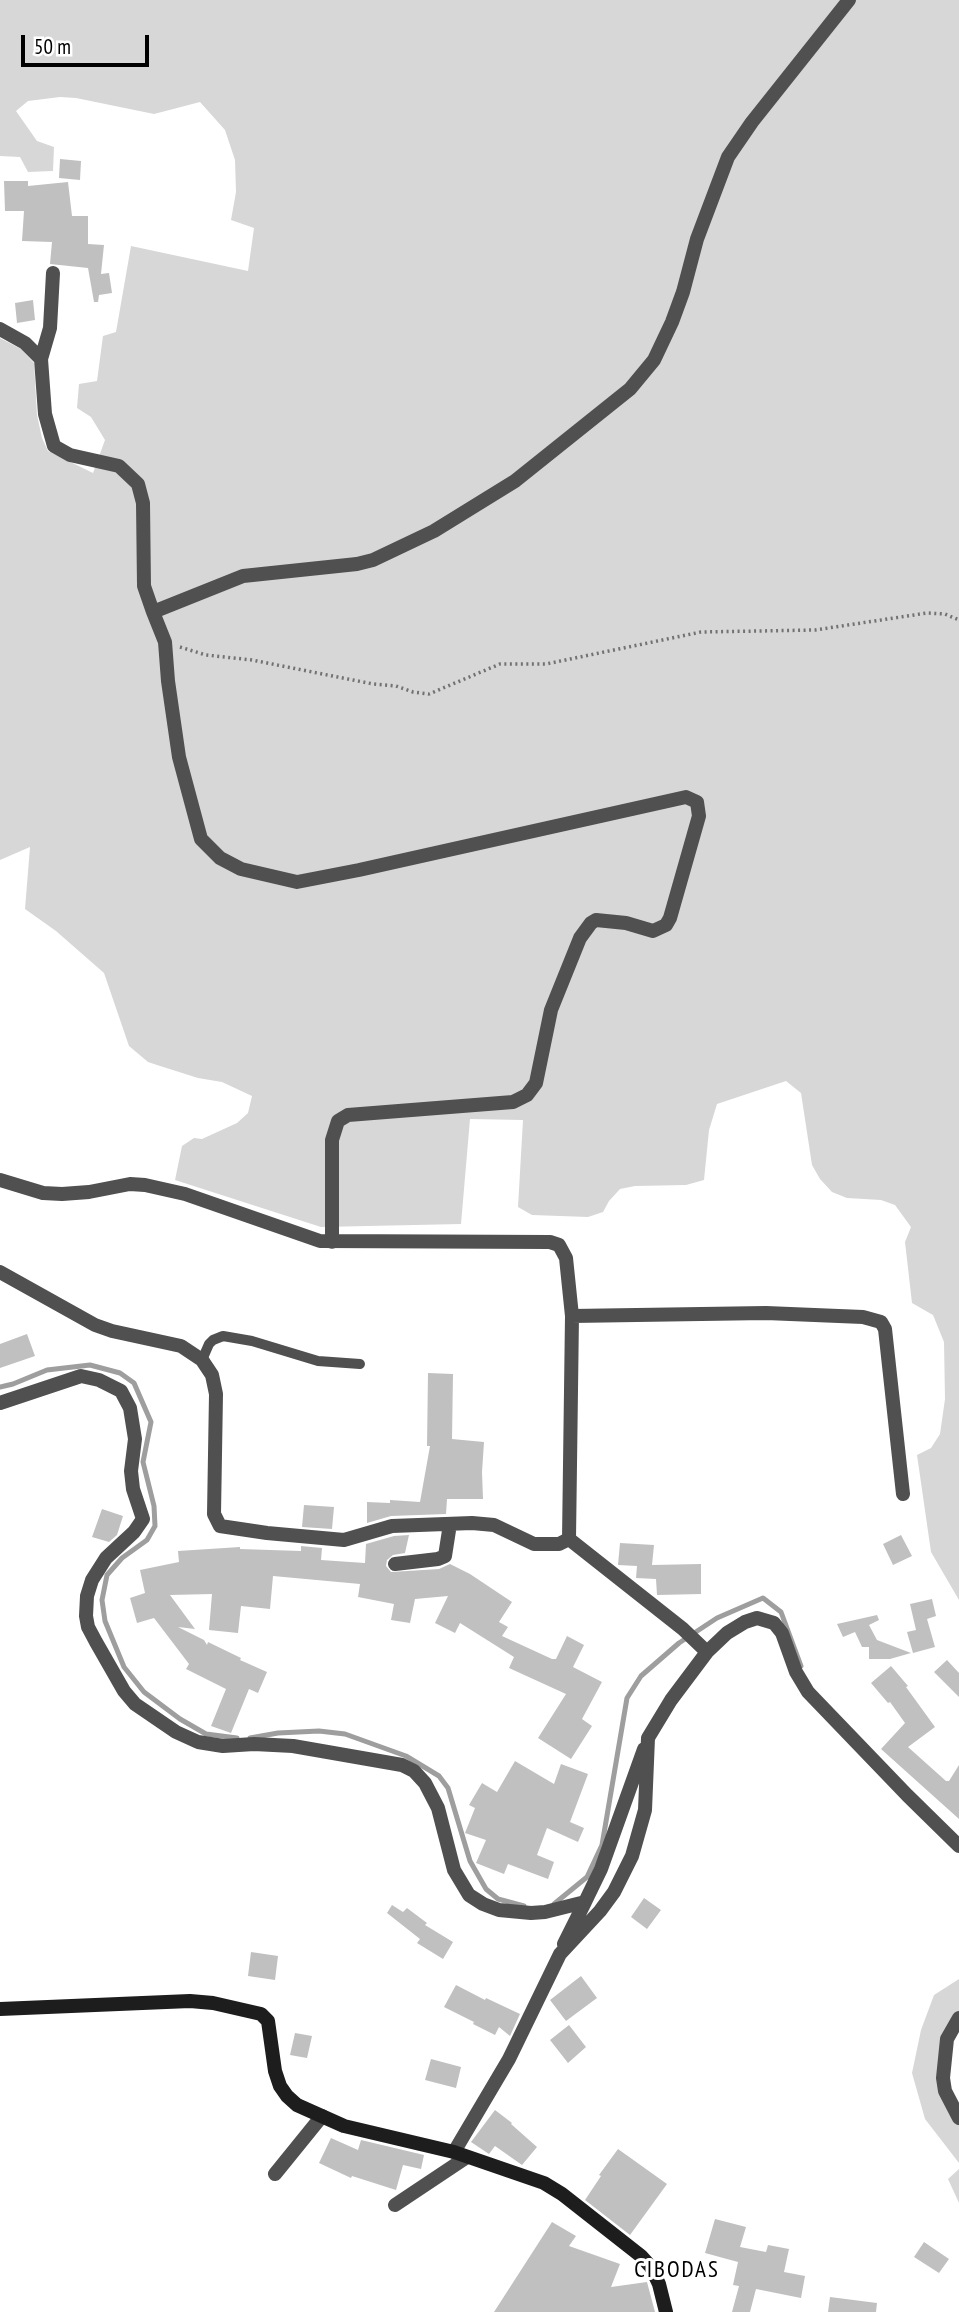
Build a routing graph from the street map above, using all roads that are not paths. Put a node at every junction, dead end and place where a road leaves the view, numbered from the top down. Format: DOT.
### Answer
graph roads {
  1 [pos="849,0"];
  2 [pos="53,273"];
  3 [pos="0,329"];
  4 [pos="41,359"];
  5 [pos="153,612"];
  6 [pos="0,1180"];
  7 [pos="332,1242"];
  8 [pos="1,1273"];
  9 [pos="572,1316"];
  10 [pos="202,1360"];
  11 [pos="360,1364"];
  12 [pos="0,1403"];
  13 [pos="903,1494"];
  14 [pos="450,1524"];
  15 [pos="569,1539"];
  16 [pos="396,1564"];
  17 [pos="707,1652"];
  18 [pos="648,1738"];
  19 [pos="959,1846"];
  20 [pos="585,1902"];
  21 [pos="560,1954"];
  22 [pos="0,2009"];
  23 [pos="959,2018"];
  24 [pos="322,2116"];
  25 [pos="959,2118"];
  26 [pos="460,2155"];
  27 [pos="275,2174"];
  28 [pos="394,2205"];
  29 [pos="666,2312"];
  1 -- 5 [label="street"];
  2 -- 4 [label="street"];
  3 -- 4 [label="street"];
  4 -- 5 [label="street"];
  5 -- 7 [label="street"];
  6 -- 7 [label="street"];
  7 -- 9 [label="street"];
  8 -- 10 [label="street"];
  9 -- 13 [label="street"];
  9 -- 15 [label="street"];
  10 -- 11 [label="lane"];
  10 -- 14 [label="street"];
  12 -- 20 [label="street"];
  14 -- 15 [label="street"];
  14 -- 16 [label="street"];
  15 -- 17 [label="street"];
  17 -- 18 [label="street"];
  17 -- 19 [label="street"];
  18 -- 20 [label="street"];
  18 -- 21 [label="street"];
  20 -- 21 [label="street"];
  21 -- 26 [label="street"];
  22 -- 24 [label="street"];
  23 -- 25 [label="street"];
  24 -- 26 [label="street"];
  24 -- 27 [label="street"];
  26 -- 28 [label="street"];
  26 -- 29 [label="street"];
}
